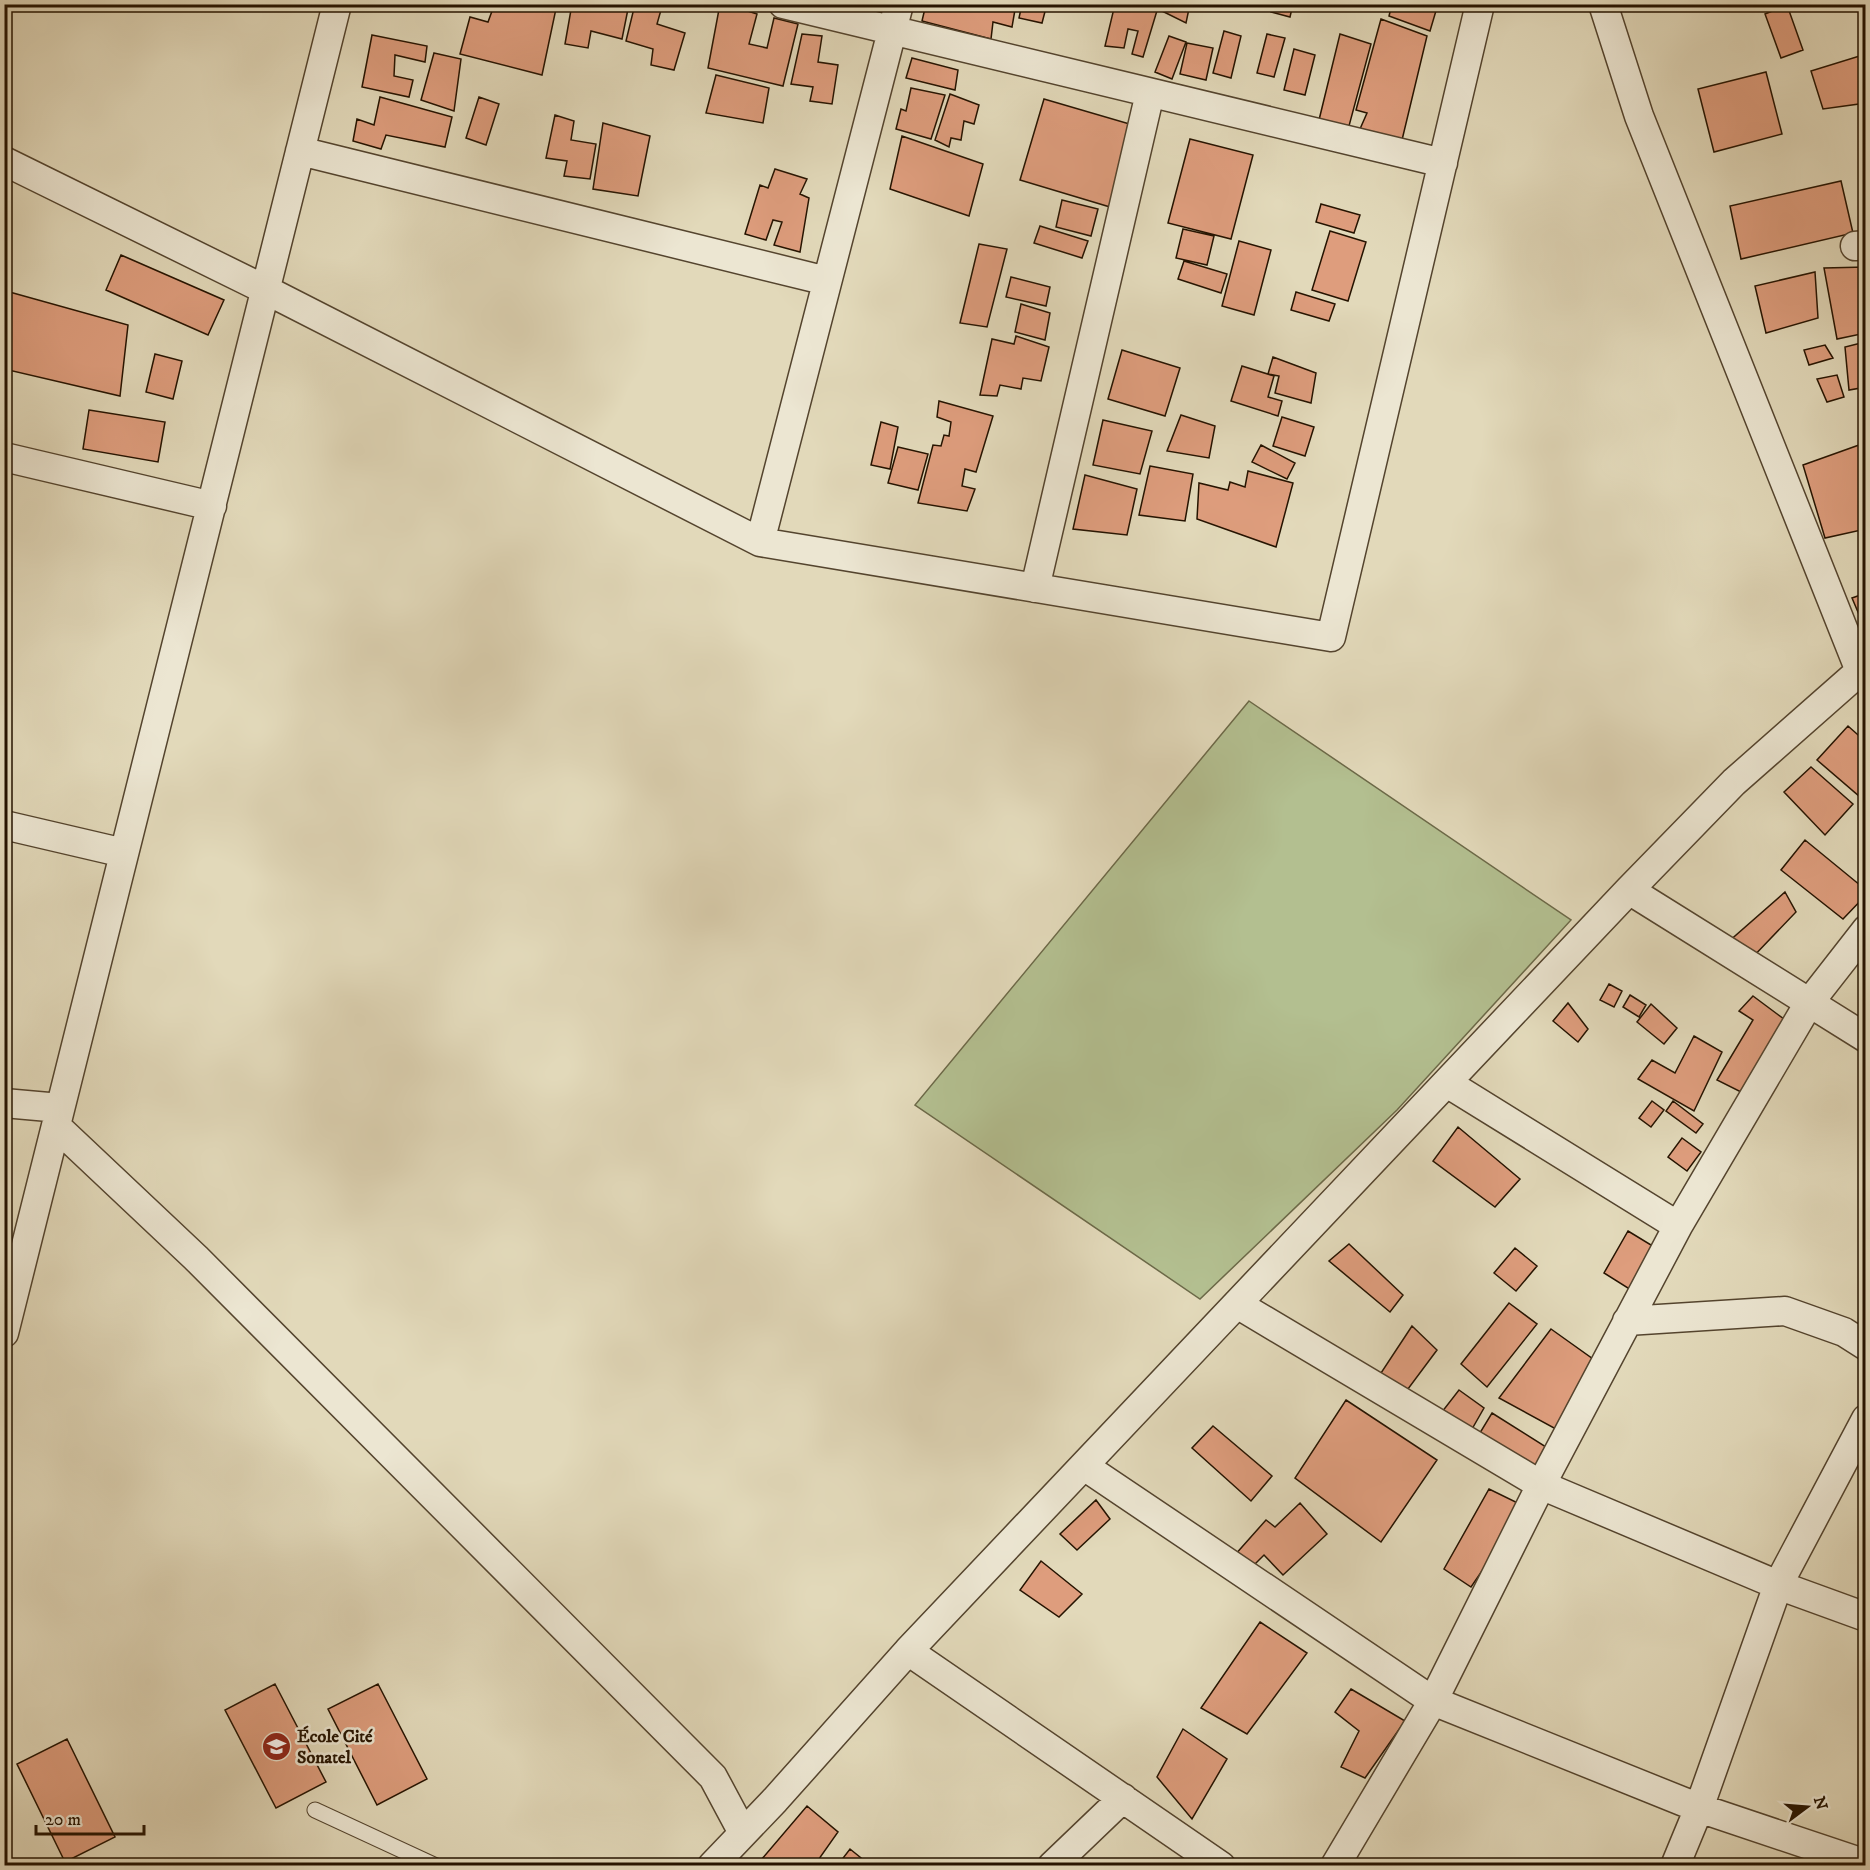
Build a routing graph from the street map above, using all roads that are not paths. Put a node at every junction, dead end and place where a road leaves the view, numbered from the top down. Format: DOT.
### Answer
graph roads {
  1 [pos="337,4"];
  2 [pos="783,4"];
  3 [pos="1480,4"];
  4 [pos="1603,4"];
  5 [pos="895,18"];
  6 [pos="1150,93"];
  7 [pos="300,151"];
  8 [pos="4,161"];
  9 [pos="1443,163"];
  10 [pos="827,281"];
  11 [pos="266,290"];
  12 [pos="4,457"];
  13 [pos="212,506"];
  14 [pos="760,542"];
  15 [pos="1035,588"];
  16 [pos="1864,672"];
  17 [pos="4,825"];
  18 [pos="124,854"];
  19 [pos="1629,890"];
  20 [pos="1866,930"];
  21 [pos="1809,1003"];
  22 [pos="1866,1038"];
  23 [pos="1447,1083"];
  24 [pos="4,1103"];
  25 [pos="58,1117"];
  26 [pos="1678,1226"];
  27 [pos="1237,1304"];
  28 [pos="1627,1321"];
  29 [pos="4,1333"];
  30 [pos="1866,1346"];
  31 [pos="1866,1419"];
  32 [pos="1084,1466"];
  33 [pos="1541,1485"];
  34 [pos="1778,1585"];
  35 [pos="1866,1617"];
  36 [pos="908,1651"];
  37 [pos="1432,1701"];
  38 [pos="1123,1798"];
  39 [pos="1699,1808"];
  40 [pos="315,1810"];
  41 [pos="743,1833"];
  42 [pos="726,1862"];
  43 [pos="1866,1864"];
  44 [pos="436,1866"];
  45 [pos="1052,1866"];
  46 [pos="1221,1866"];
  47 [pos="1335,1866"];
  48 [pos="1675,1866"];
  1 -- 7 [label="street"];
  2 -- 5 [label="street"];
  3 -- 9 [label="street"];
  4 -- 16 [label="street"];
  5 -- 6 [label="street"];
  5 -- 10 [label="street"];
  6 -- 9 [label="street"];
  6 -- 15 [label="street"];
  7 -- 10 [label="street"];
  7 -- 11 [label="street"];
  8 -- 11 [label="street"];
  9 -- 15 [label="street"];
  10 -- 14 [label="street"];
  11 -- 13 [label="street"];
  11 -- 14 [label="street"];
  12 -- 13 [label="street"];
  13 -- 18 [label="street"];
  14 -- 15 [label="street"];
  16 -- 19 [label="street"];
  17 -- 18 [label="street"];
  18 -- 25 [label="street"];
  19 -- 21 [label="street"];
  19 -- 23 [label="street"];
  20 -- 21 [label="street"];
  21 -- 22 [label="street"];
  21 -- 26 [label="street"];
  23 -- 26 [label="street"];
  23 -- 27 [label="street"];
  24 -- 25 [label="street"];
  25 -- 29 [label="street"];
  25 -- 41 [label="street"];
  26 -- 28 [label="street"];
  27 -- 32 [label="street"];
  27 -- 33 [label="street"];
  28 -- 30 [label="street"];
  28 -- 33 [label="street"];
  31 -- 34 [label="street"];
  32 -- 36 [label="street"];
  32 -- 37 [label="street"];
  33 -- 34 [label="street"];
  33 -- 37 [label="street"];
  34 -- 35 [label="street"];
  34 -- 39 [label="street"];
  36 -- 38 [label="street"];
  36 -- 41 [label="street"];
  37 -- 39 [label="street"];
  37 -- 47 [label="street"];
  38 -- 45 [label="street"];
  38 -- 46 [label="street"];
  39 -- 43 [label="street"];
  39 -- 48 [label="street"];
  40 -- 44 [label="lane"];
  41 -- 42 [label="street"];
}
